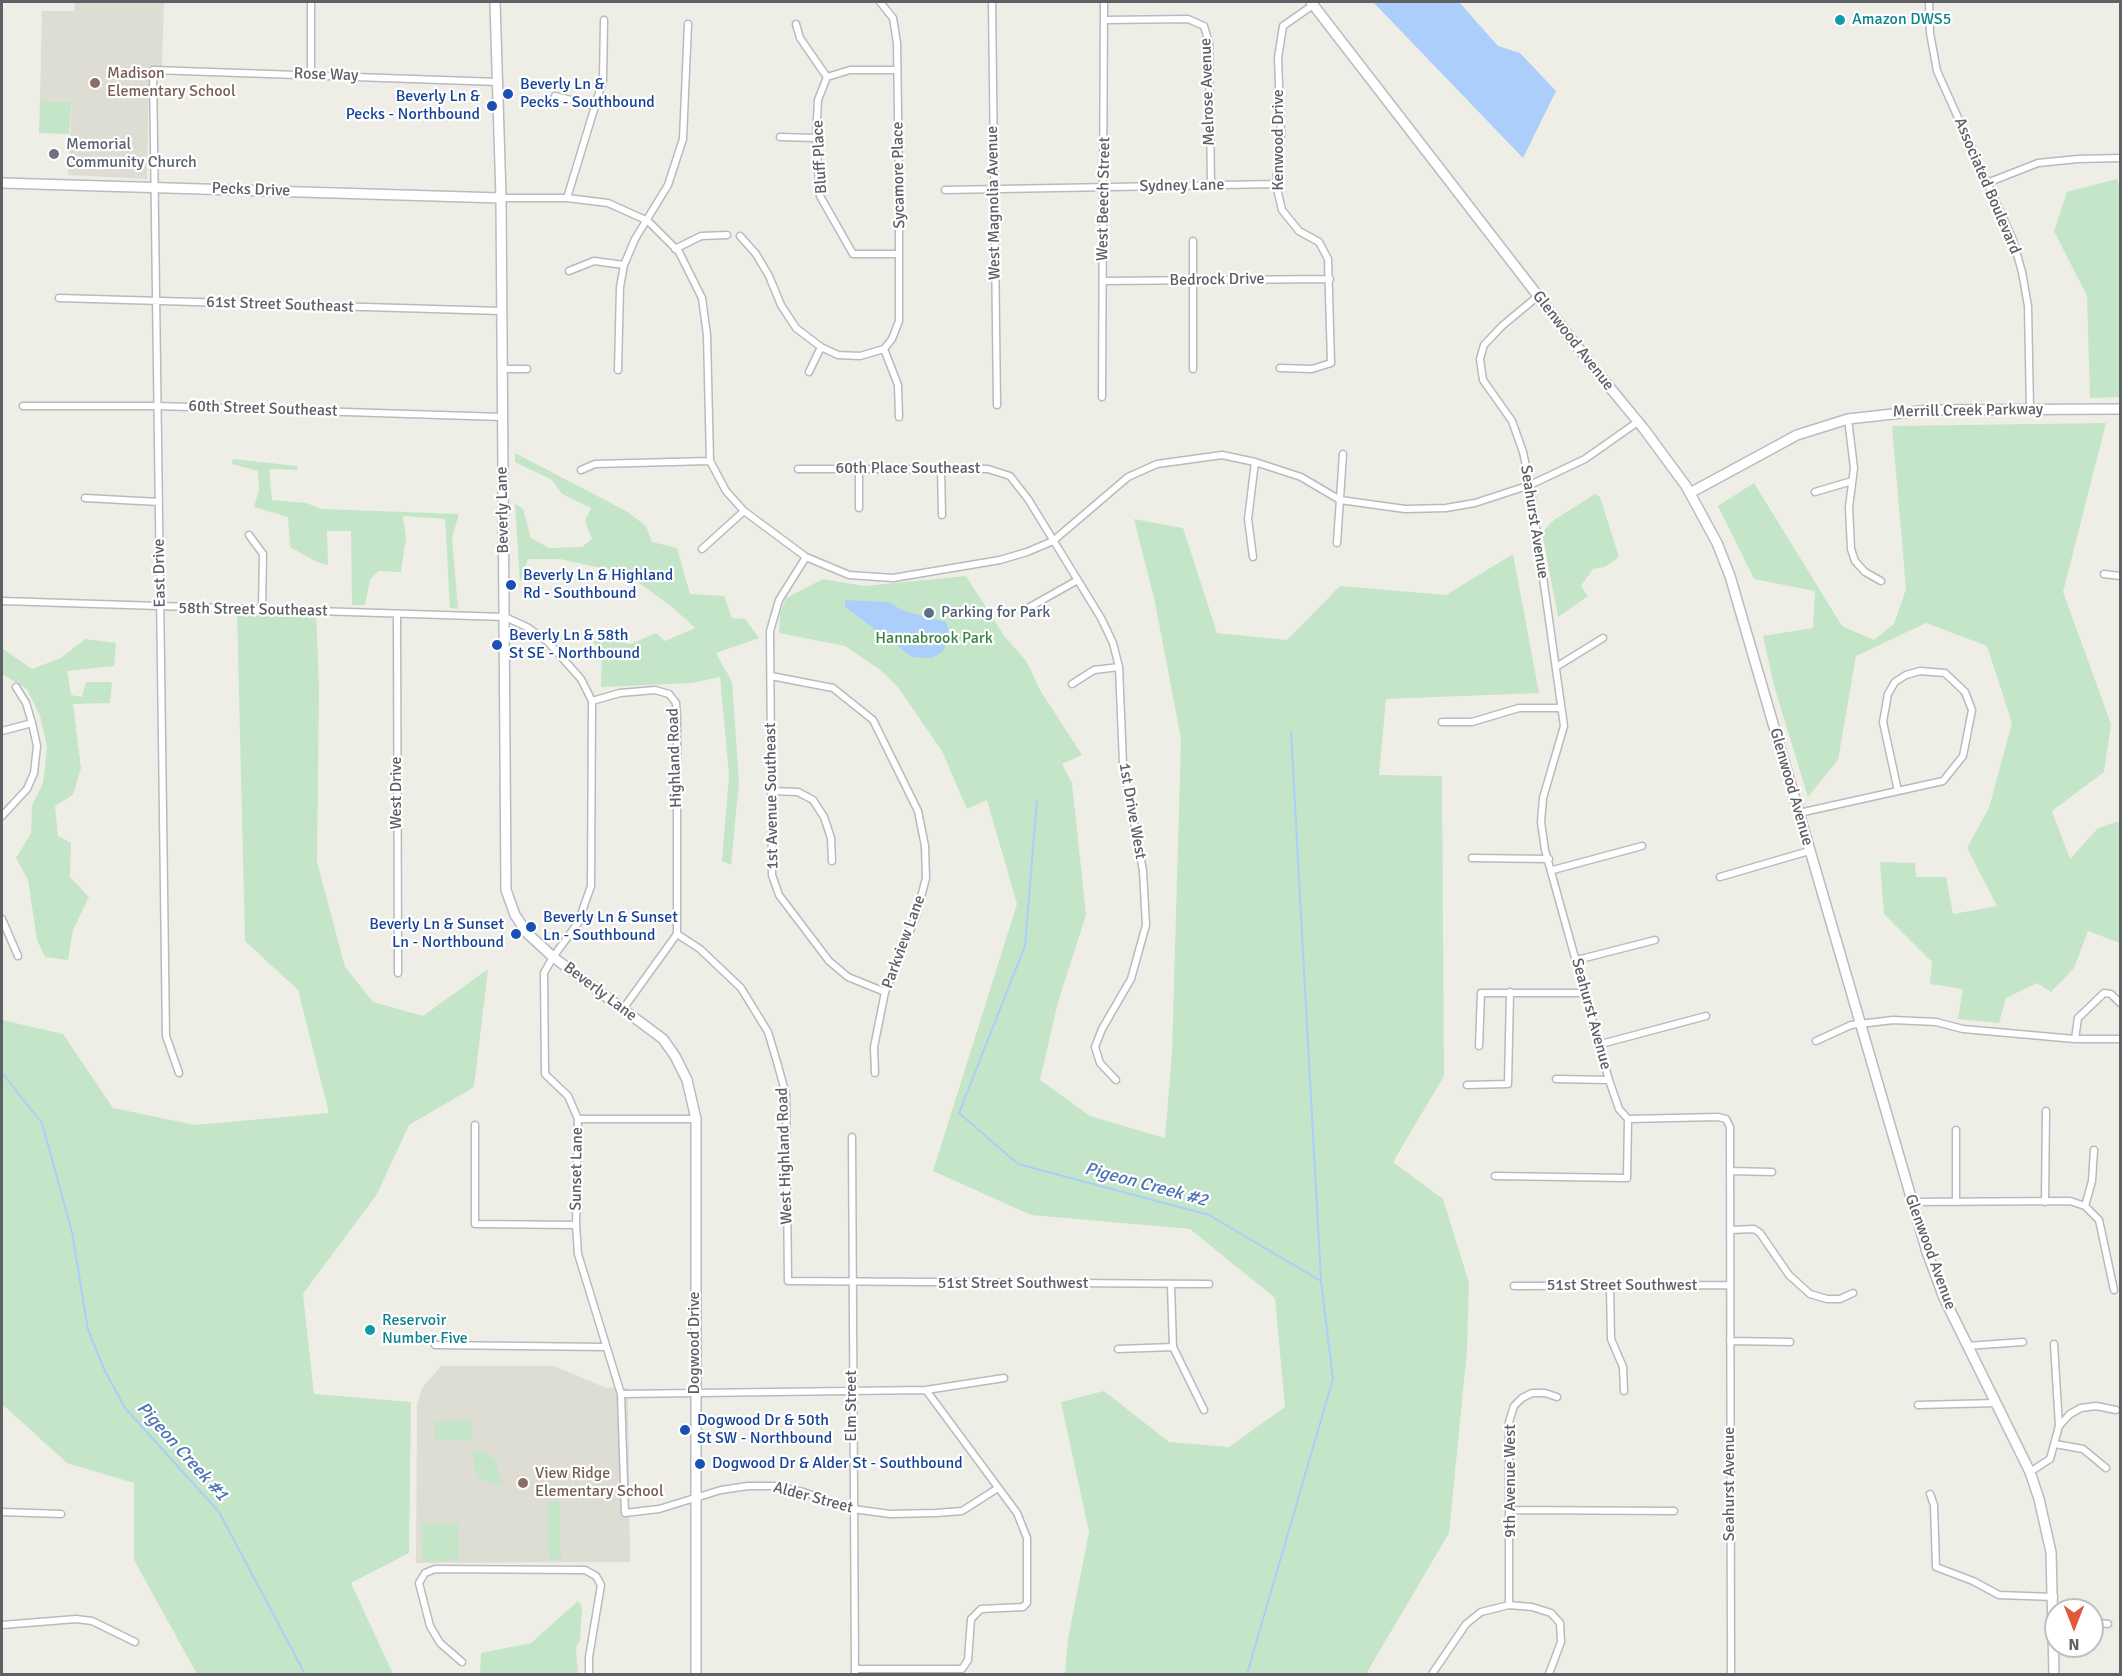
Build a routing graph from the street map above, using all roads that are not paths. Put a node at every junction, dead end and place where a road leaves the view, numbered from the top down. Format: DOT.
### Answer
graph roads {
  1 [pos="310,2"];
  2 [pos="495,2"];
  3 [pos="880,2"];
  4 [pos="992,2"];
  5 [pos="1104,2"];
  6 [pos="1929,2"];
  7 [pos="1312,3"];
  8 [pos="604,20"];
  9 [pos="1106,20"];
  10 [pos="688,24"];
  11 [pos="796,24"];
  12 [pos="153,70"];
  13 [pos="897,70"];
  14 [pos="311,75"];
  15 [pos="827,77"];
  16 [pos="499,82"];
  17 [pos="555,96"];
  18 [pos="595,106"];
  19 [pos="780,137"];
  20 [pos="816,138"];
  21 [pos="2121,158"];
  22 [pos="2,183"];
  23 [pos="1987,183"];
  24 [pos="1276,184"];
  25 [pos="1211,186"];
  26 [pos="155,187"];
  27 [pos="1105,187"];
  28 [pos="945,189"];
  29 [pos="994,189"];
  30 [pos="501,198"];
  31 [pos="567,198"];
  32 [pos="648,221"];
  33 [pos="727,235"];
  34 [pos="740,236"];
  35 [pos="1193,241"];
  36 [pos="675,249"];
  37 [pos="899,254"];
  38 [pos="624,265"];
  39 [pos="568,271"];
  40 [pos="1330,279"];
  41 [pos="1192,280"];
  42 [pos="1104,281"];
  43 [pos="1538,296"];
  44 [pos="59,298"];
  45 [pos="158,301"];
  46 [pos="501,311"];
  47 [pos="821,347"];
  48 [pos="884,349"];
  49 [pos="1281,368"];
  50 [pos="502,369"];
  51 [pos="527,369"];
  52 [pos="1193,369"];
  53 [pos="618,370"];
  54 [pos="809,372"];
  55 [pos="1102,396"];
  56 [pos="997,405"];
  57 [pos="23,406"];
  58 [pos="158,406"];
  59 [pos="2121,409"];
  60 [pos="2030,410"];
  61 [pos="502,417"];
  62 [pos="900,417"];
  63 [pos="1848,419"];
  64 [pos="1638,422"];
  65 [pos="1343,454"];
  66 [pos="710,461"];
  67 [pos="1256,462"];
  68 [pos="941,468"];
  69 [pos="798,469"];
  70 [pos="859,469"];
  71 [pos="580,470"];
  72 [pos="1852,481"];
  73 [pos="1530,485"];
  74 [pos="1815,492"];
  75 [pos="1690,493"];
  76 [pos="85,498"];
  77 [pos="1340,500"];
  78 [pos="159,502"];
  79 [pos="859,508"];
  80 [pos="744,511"];
  81 [pos="942,514"];
  82 [pos="249,535"];
  83 [pos="1053,541"];
  84 [pos="1337,543"];
  85 [pos="702,549"];
  86 [pos="806,557"];
  87 [pos="1253,557"];
  88 [pos="2104,574"];
  89 [pos="2121,576"];
  90 [pos="1076,581"];
  91 [pos="1881,581"];
  92 [pos="2,602"];
  93 [pos="160,608"];
  94 [pos="1028,608"];
  95 [pos="262,610"];
  96 [pos="397,614"];
  97 [pos="505,617"];
  98 [pos="1603,638"];
  99 [pos="1119,667"];
  100 [pos="1556,667"];
  101 [pos="771,676"];
  102 [pos="1072,684"];
  103 [pos="16,687"];
  104 [pos="592,701"];
  105 [pos="1561,708"];
  106 [pos="1442,722"];
  107 [pos="32,723"];
  108 [pos="2,731"];
  109 [pos="771,791"];
  110 [pos="1898,791"];
  111 [pos="1799,813"];
  112 [pos="2,816"];
  113 [pos="1642,846"];
  114 [pos="1809,851"];
  115 [pos="1472,858"];
  116 [pos="1548,859"];
  117 [pos="832,861"];
  118 [pos="1553,870"];
  119 [pos="1720,877"];
  120 [pos="2,919"];
  121 [pos="677,934"];
  122 [pos="1655,940"];
  123 [pos="18,956"];
  124 [pos="553,957"];
  125 [pos="1577,960"];
  126 [pos="398,973"];
  127 [pos="885,992"];
  128 [pos="1510,992"];
  129 [pos="1586,993"];
  130 [pos="2121,1003"];
  131 [pos="623,1009"];
  132 [pos="1706,1016"];
  133 [pos="1859,1025"];
  134 [pos="2121,1039"];
  135 [pos="2075,1040"];
  136 [pos="1816,1041"];
  137 [pos="1601,1044"];
  138 [pos="1479,1046"];
  139 [pos="179,1073"];
  140 [pos="875,1073"];
  141 [pos="1556,1079"];
  142 [pos="1116,1080"];
  143 [pos="1609,1080"];
  144 [pos="1467,1085"];
  145 [pos="2046,1111"];
  146 [pos="578,1119"];
  147 [pos="696,1119"];
  148 [pos="1628,1119"];
  149 [pos="476,1125"];
  150 [pos="1956,1130"];
  151 [pos="852,1137"];
  152 [pos="2094,1150"];
  153 [pos="1730,1171"];
  154 [pos="1772,1172"];
  155 [pos="1495,1176"];
  156 [pos="1911,1202"];
  157 [pos="1956,1202"];
  158 [pos="2045,1202"];
  159 [pos="2085,1206"];
  160 [pos="576,1225"];
  161 [pos="1730,1230"];
  162 [pos="817,1282"];
  163 [pos="852,1283"];
  164 [pos="1209,1284"];
  165 [pos="1172,1285"];
  166 [pos="1730,1285"];
  167 [pos="1514,1286"];
  168 [pos="1610,1286"];
  169 [pos="2114,1290"];
  170 [pos="1853,1293"];
  171 [pos="1730,1341"];
  172 [pos="1790,1342"];
  173 [pos="2023,1342"];
  174 [pos="2054,1344"];
  175 [pos="435,1345"];
  176 [pos="1967,1346"];
  177 [pos="605,1347"];
  178 [pos="1173,1347"];
  179 [pos="1118,1349"];
  180 [pos="1004,1378"];
  181 [pos="926,1390"];
  182 [pos="1624,1391"];
  183 [pos="852,1392"];
  184 [pos="621,1394"];
  185 [pos="695,1394"];
  186 [pos="1557,1397"];
  187 [pos="1996,1403"];
  188 [pos="1918,1405"];
  189 [pos="1204,1410"];
  190 [pos="2116,1410"];
  191 [pos="2059,1426"];
  192 [pos="2055,1444"];
  193 [pos="2106,1468"];
  194 [pos="2030,1472"];
  195 [pos="998,1488"];
  196 [pos="1930,1494"];
  197 [pos="694,1499"];
  198 [pos="853,1509"];
  199 [pos="1511,1510"];
  200 [pos="1674,1511"];
  201 [pos="2,1512"];
  202 [pos="626,1513"];
  203 [pos="61,1514"];
  204 [pos="2054,1598"];
  205 [pos="1509,1605"];
  206 [pos="2104,1624"];
  207 [pos="2108,1624"];
  208 [pos="2,1625"];
  209 [pos="135,1642"];
  210 [pos="2054,1658"];
  211 [pos="462,1662"];
  212 [pos="855,1672"];
  213 [pos="589,1674"];
  214 [pos="696,1674"];
  215 [pos="1432,1674"];
  216 [pos="1549,1674"];
  217 [pos="1731,1674"];
  218 [pos="2054,1674"];
  1 -- 14 [label="street"];
  2 -- 16 [label="street, Beverly Lane"];
  3 -- 13 [label="street, Sycamore Place"];
  4 -- 29 [label="street, West Magnolia Avenue"];
  5 -- 9 [label="street, West Beech Street"];
  6 -- 23 [label="street, Associated Boulevard"];
  7 -- 24 [label="street, Kenwood Drive"];
  7 -- 43 [label="street, Glenwood Avenue"];
  8 -- 18 [label="street"];
  9 -- 25 [label="street, Melrose Avenue"];
  9 -- 27 [label="street, West Beech Street"];
  10 -- 32 [label="street"];
  11 -- 15 [label="street"];
  12 -- 14 [label="street, Rose Way"];
  12 -- 26 [label="street, East Drive"];
  13 -- 15 [label="street"];
  13 -- 37 [label="street, Sycamore Place"];
  14 -- 16 [label="street, Rose Way"];
  15 -- 20 [label="street, Bluff Place"];
  16 -- 30 [label="street, Beverly Lane"];
  17 -- 18 [label="street"];
  18 -- 31 [label="street"];
  19 -- 20 [label="street"];
  20 -- 37 [label="street, Bluff Place"];
  21 -- 23 [label="street"];
  22 -- 26 [label="street, Pecks Drive"];
  23 -- 60 [label="street, Associated Boulevard"];
  24 -- 25 [label="street, Sydney Lane"];
  24 -- 40 [label="street, Kenwood Drive"];
  25 -- 27 [label="street, Sydney Lane"];
  26 -- 30 [label="street, Pecks Drive"];
  26 -- 45 [label="street, East Drive"];
  27 -- 29 [label="street, Sydney Lane"];
  27 -- 42 [label="street, West Beech Street"];
  28 -- 29 [label="street, Sydney Lane"];
  29 -- 56 [label="street, West Magnolia Avenue"];
  30 -- 31 [label="street"];
  30 -- 46 [label="street, Beverly Lane"];
  31 -- 32 [label="street"];
  32 -- 36 [label="street"];
  32 -- 38 [label="street"];
  33 -- 36 [label="street"];
  34 -- 47 [label="street"];
  35 -- 41 [label="street"];
  36 -- 66 [label="street"];
  37 -- 48 [label="street, Sycamore Place"];
  38 -- 39 [label="street"];
  38 -- 53 [label="street"];
  40 -- 41 [label="street, Bedrock Drive"];
  40 -- 49 [label="street, Kenwood Drive"];
  41 -- 42 [label="street, Bedrock Drive"];
  41 -- 52 [label="street"];
  42 -- 55 [label="street, West Beech Street"];
  43 -- 64 [label="street, Glenwood Avenue"];
  43 -- 73 [label="street, Seahurst Avenue"];
  44 -- 45 [label="street, 61st Street Southeast"];
  45 -- 46 [label="street, 61st Street Southeast"];
  45 -- 58 [label="street, East Drive"];
  46 -- 50 [label="street, Beverly Lane"];
  47 -- 48 [label="street"];
  47 -- 54 [label="street"];
  48 -- 62 [label="street"];
  50 -- 51 [label="street"];
  50 -- 61 [label="street, Beverly Lane"];
  57 -- 58 [label="street, 60th Street Southeast"];
  58 -- 61 [label="street, 60th Street Southeast"];
  58 -- 78 [label="street, East Drive"];
  59 -- 60 [label="street, Merrill Creek Parkway"];
  60 -- 63 [label="street, Merrill Creek Parkway"];
  61 -- 97 [label="street, Beverly Lane"];
  63 -- 72 [label="street"];
  63 -- 75 [label="street, Merrill Creek Parkway"];
  64 -- 73 [label="street"];
  64 -- 75 [label="street, Glenwood Avenue"];
  65 -- 77 [label="street"];
  66 -- 71 [label="street"];
  66 -- 80 [label="street"];
  67 -- 77 [label="street"];
  67 -- 83 [label="street"];
  67 -- 87 [label="street"];
  68 -- 70 [label="street, 60th Place Southeast"];
  68 -- 81 [label="street"];
  68 -- 83 [label="street, 60th Place Southeast"];
  69 -- 70 [label="street, 60th Place Southeast"];
  70 -- 79 [label="street"];
  72 -- 74 [label="street"];
  72 -- 91 [label="street"];
  73 -- 77 [label="street"];
  73 -- 100 [label="street, Seahurst Avenue"];
  75 -- 111 [label="street, Glenwood Avenue"];
  76 -- 78 [label="street"];
  77 -- 84 [label="street"];
  78 -- 93 [label="street, East Drive"];
  80 -- 85 [label="street"];
  80 -- 86 [label="street"];
  82 -- 95 [label="street"];
  83 -- 86 [label="street"];
  83 -- 90 [label="street, 1st Drive West"];
  86 -- 101 [label="street, 1st Avenue Southeast"];
  88 -- 89 [label="street"];
  90 -- 94 [label="street"];
  90 -- 99 [label="street, 1st Drive West"];
  92 -- 93 [label="street, 58th Street Southeast"];
  93 -- 95 [label="street, 58th Street Southeast"];
  93 -- 139 [label="street, East Drive"];
  95 -- 96 [label="street, 58th Street Southeast"];
  96 -- 97 [label="street, 58th Street Southeast"];
  96 -- 126 [label="street, West Drive"];
  97 -- 104 [label="street"];
  97 -- 124 [label="street, Beverly Lane"];
  98 -- 100 [label="street"];
  99 -- 102 [label="street"];
  99 -- 142 [label="street, 1st Drive West"];
  100 -- 105 [label="street, Seahurst Avenue"];
  101 -- 109 [label="street, 1st Avenue Southeast"];
  101 -- 127 [label="street, Parkview Lane"];
  103 -- 107 [label="street"];
  104 -- 121 [label="street, Highland Road"];
  104 -- 124 [label="street, Sunset Lane"];
  105 -- 106 [label="street"];
  105 -- 116 [label="street, Seahurst Avenue"];
  107 -- 108 [label="street"];
  107 -- 112 [label="street"];
  109 -- 117 [label="street"];
  109 -- 127 [label="street, 1st Avenue Southeast"];
  110 -- 110 [label="street"];
  110 -- 111 [label="street"];
  111 -- 114 [label="street, Glenwood Avenue"];
  113 -- 118 [label="street"];
  114 -- 119 [label="street"];
  114 -- 133 [label="street, Glenwood Avenue"];
  115 -- 116 [label="street"];
  116 -- 118 [label="street, Seahurst Avenue"];
  118 -- 125 [label="street, Seahurst Avenue"];
  120 -- 123 [label="street"];
  121 -- 131 [label="street"];
  121 -- 162 [label="street, West Highland Road"];
  122 -- 125 [label="street"];
  124 -- 131 [label="street, Beverly Lane"];
  124 -- 146 [label="street, Sunset Lane"];
  125 -- 129 [label="street, Seahurst Avenue"];
  127 -- 140 [label="street, Parkview Lane"];
  128 -- 129 [label="street"];
  128 -- 138 [label="street"];
  128 -- 144 [label="street"];
  129 -- 137 [label="street, Seahurst Avenue"];
  130 -- 135 [label="street"];
  131 -- 147 [label="street, Beverly Lane"];
  132 -- 137 [label="street"];
  133 -- 135 [label="street"];
  133 -- 136 [label="street"];
  133 -- 156 [label="street, Glenwood Avenue"];
  134 -- 135 [label="street"];
  137 -- 143 [label="street, Seahurst Avenue"];
  141 -- 143 [label="street"];
  143 -- 148 [label="street, Seahurst Avenue"];
  145 -- 158 [label="street"];
  146 -- 147 [label="street"];
  146 -- 160 [label="street, Sunset Lane"];
  147 -- 185 [label="street, Dogwood Drive"];
  148 -- 153 [label="street, Seahurst Avenue"];
  148 -- 155 [label="street"];
  149 -- 160 [label="street"];
  150 -- 157 [label="street"];
  151 -- 163 [label="street, Elm Street"];
  152 -- 159 [label="street"];
  153 -- 154 [label="street"];
  153 -- 161 [label="street, Seahurst Avenue"];
  156 -- 157 [label="street"];
  156 -- 176 [label="street, Glenwood Avenue"];
  157 -- 158 [label="street"];
  158 -- 159 [label="street"];
  159 -- 169 [label="street"];
  160 -- 177 [label="street, Sunset Lane"];
  161 -- 166 [label="street, Seahurst Avenue"];
  161 -- 170 [label="street"];
  162 -- 163 [label="street, 51st Street Southwest"];
  163 -- 165 [label="street, 51st Street Southwest"];
  163 -- 183 [label="street, Elm Street"];
  164 -- 165 [label="street, 51st Street Southwest"];
  165 -- 178 [label="street"];
  166 -- 168 [label="street, 51st Street Southwest"];
  166 -- 171 [label="street, Seahurst Avenue"];
  167 -- 168 [label="street, 51st Street Southwest"];
  168 -- 182 [label="street"];
  171 -- 172 [label="street"];
  171 -- 217 [label="street, Seahurst Avenue"];
  173 -- 176 [label="street"];
  174 -- 191 [label="street"];
  175 -- 177 [label="street"];
  176 -- 187 [label="street, Glenwood Avenue"];
  177 -- 184 [label="street, Sunset Lane"];
  178 -- 179 [label="street"];
  178 -- 189 [label="street"];
  180 -- 181 [label="street"];
  181 -- 183 [label="street"];
  181 -- 195 [label="street"];
  183 -- 185 [label="street"];
  183 -- 198 [label="street, Elm Street"];
  184 -- 185 [label="street"];
  184 -- 202 [label="street, Sunset Lane"];
  185 -- 197 [label="street, Dogwood Drive"];
  186 -- 199 [label="street, 9th Avenue West"];
  187 -- 188 [label="street"];
  187 -- 194 [label="street, Glenwood Avenue"];
  190 -- 191 [label="street"];
  191 -- 192 [label="street"];
  192 -- 193 [label="street"];
  192 -- 194 [label="street"];
  194 -- 204 [label="street, Glenwood Avenue"];
  195 -- 198 [label="street, Alder Street"];
  195 -- 212 [label="street"];
  196 -- 204 [label="street"];
  197 -- 198 [label="street, Alder Street"];
  197 -- 202 [label="street, Alder Street"];
  197 -- 214 [label="street, Dogwood Drive"];
  198 -- 212 [label="street, Elm Street"];
  199 -- 200 [label="street"];
  199 -- 205 [label="street, 9th Avenue West"];
  201 -- 203 [label="street"];
  205 -- 215 [label="street"];
  205 -- 216 [label="street"];
  206 -- 207 [label="street"];
  208 -- 209 [label="street"];
  210 -- 218 [label="street, Glenwood Avenue"];
  211 -- 213 [label="street"];
}
